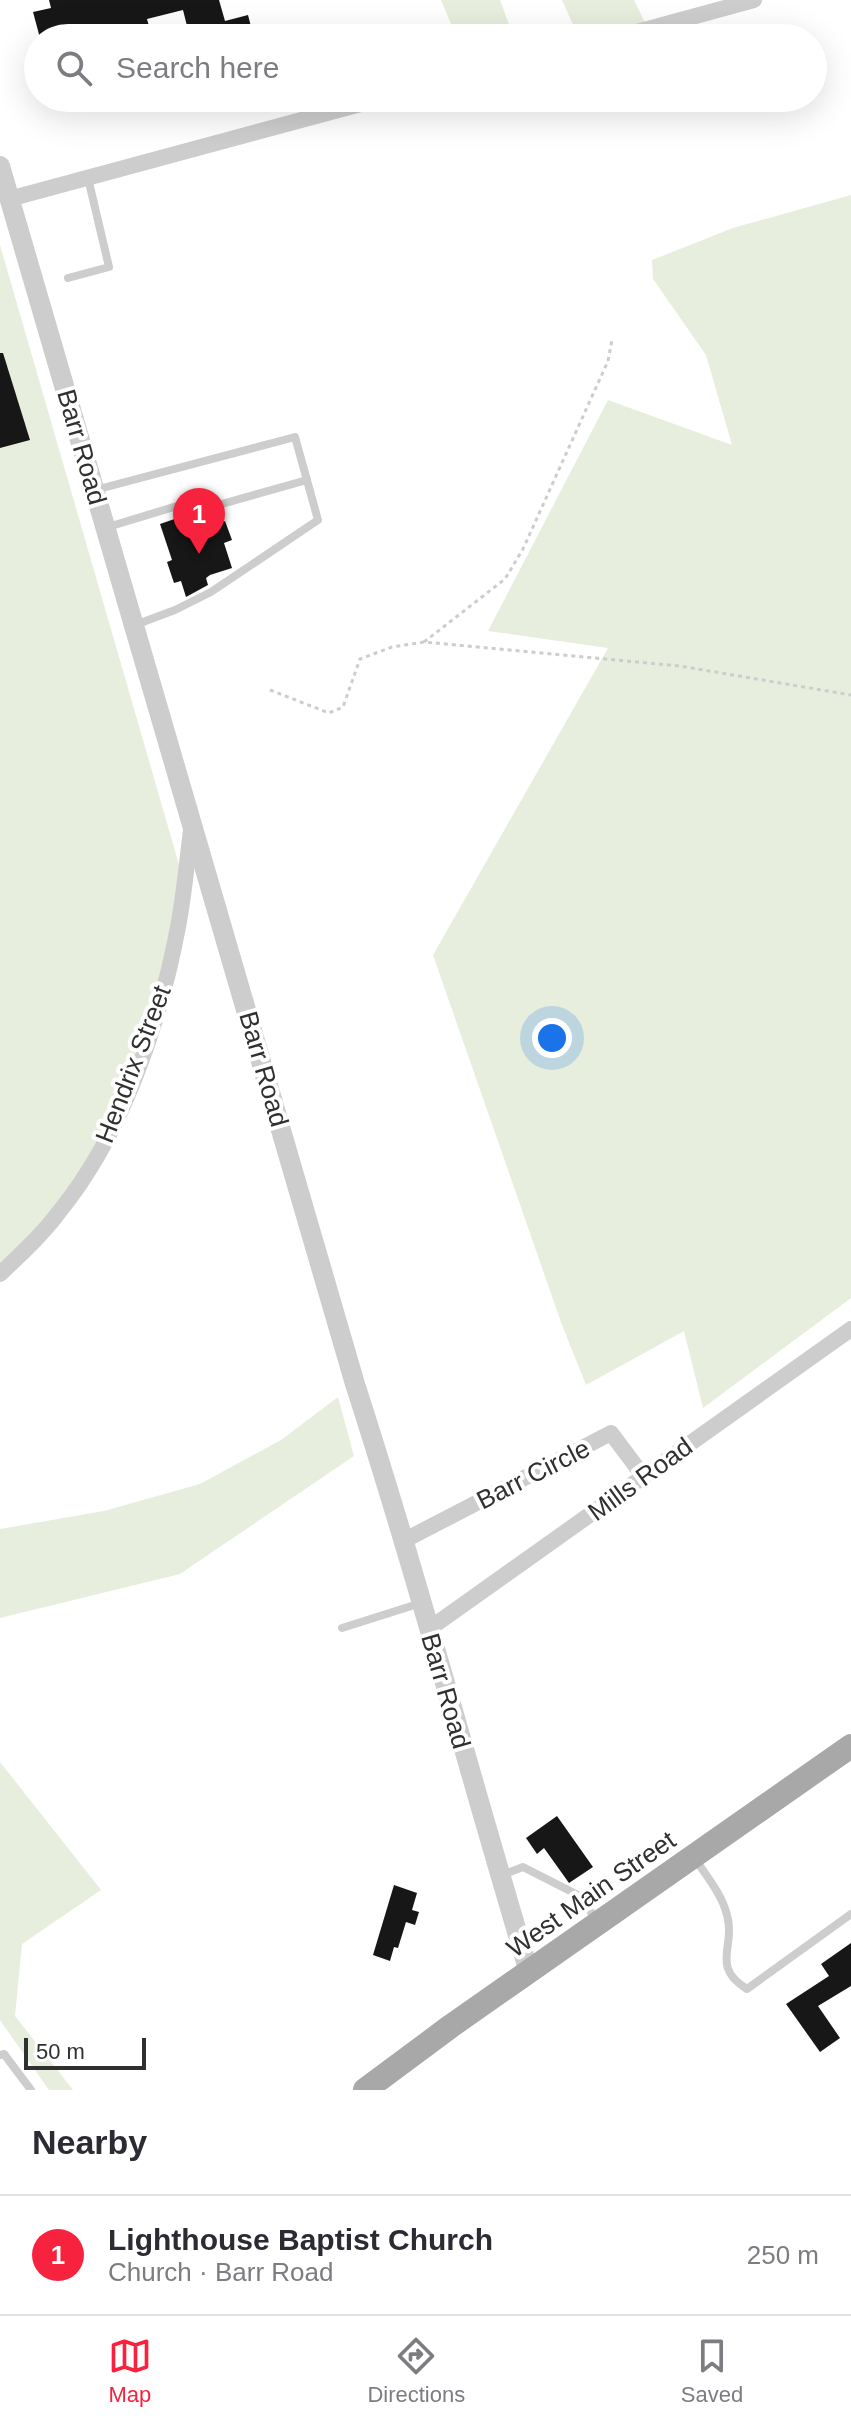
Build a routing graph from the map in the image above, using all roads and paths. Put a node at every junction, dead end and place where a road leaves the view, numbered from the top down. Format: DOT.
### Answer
graph roads {
  1 [pos="754,0"];
  2 [pos="666,24"];
  3 [pos="331,112"];
  4 [pos="0,166"];
  5 [pos="88,178"];
  6 [pos="4,201"];
  7 [pos="68,278"];
  8 [pos="612,340"];
  9 [pos="307,480"];
  10 [pos="95,490"];
  11 [pos="106,528"];
  12 [pos="135,625"];
  13 [pos="424,642"];
  14 [pos="270,690"];
  15 [pos="851,695"];
  16 [pos="192,820"];
  17 [pos="0,1274"];
  18 [pos="851,1329"];
  19 [pos="644,1477"];
  20 [pos="405,1540"];
  21 [pos="421,1603"];
  22 [pos="342,1628"];
  23 [pos="429,1629"];
  24 [pos="851,1746"];
  25 [pos="693,1856"];
  26 [pos="500,1876"];
  27 [pos="851,1914"];
  28 [pos="599,1923"];
  29 [pos="529,1972"];
  30 [pos="0,2055"];
  31 [pos="31,2090"];
  32 [pos="365,2090"];
  1 -- 2 [label="street"];
  3 -- 5 [label="street"];
  4 -- 6 [label="street, Barr Road"];
  5 -- 6 [label="street"];
  5 -- 7 [label="lane"];
  6 -- 10 [label="street, Barr Road"];
  8 -- 13 [label="path"];
  9 -- 10 [label="lane"];
  9 -- 11 [label="lane"];
  9 -- 12 [label="lane"];
  10 -- 11 [label="street, Barr Road"];
  11 -- 12 [label="street, Barr Road"];
  12 -- 16 [label="street, Barr Road"];
  13 -- 14 [label="path"];
  13 -- 15 [label="path"];
  16 -- 17 [label="street, Hendrix Street"];
  16 -- 20 [label="street, Barr Road"];
  18 -- 19 [label="street, Mills Road"];
  19 -- 20 [label="street, Barr Circle"];
  19 -- 23 [label="street, Mills Road"];
  20 -- 21 [label="street, Barr Road"];
  21 -- 22 [label="lane"];
  21 -- 23 [label="street, Barr Road"];
  23 -- 26 [label="street, Barr Road"];
  24 -- 25 [label="main road, West Main Street"];
  25 -- 27 [label="lane"];
  25 -- 28 [label="main road, West Main Street"];
  26 -- 28 [label="lane"];
  26 -- 29 [label="street, Barr Road"];
  28 -- 29 [label="main road, West Main Street"];
  29 -- 32 [label="main road, West Main Street"];
  30 -- 31 [label="lane"];
}
